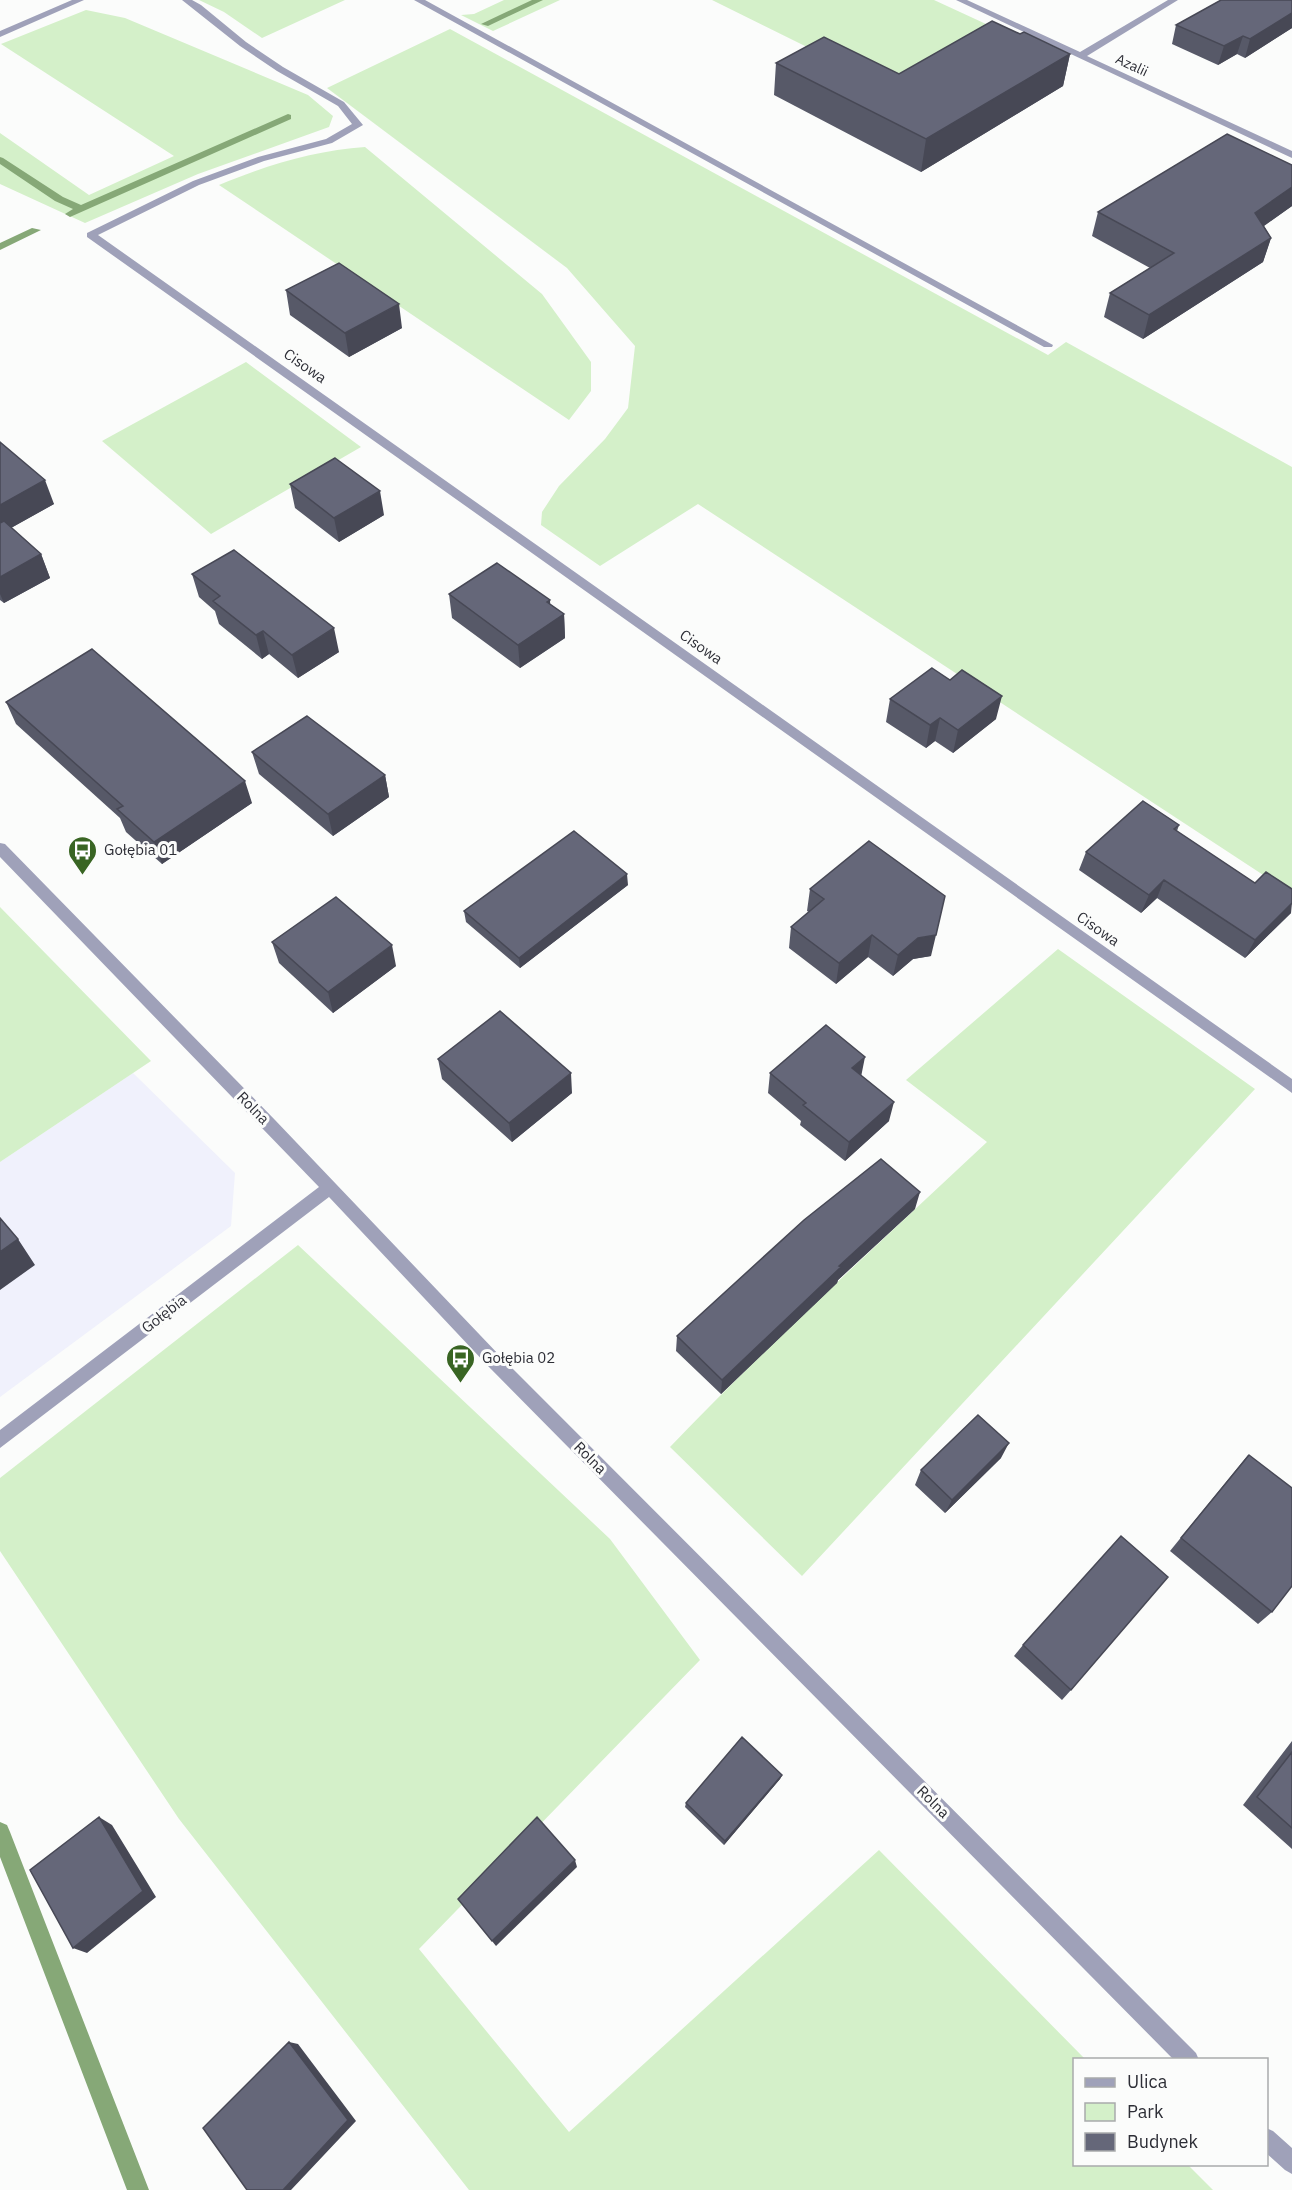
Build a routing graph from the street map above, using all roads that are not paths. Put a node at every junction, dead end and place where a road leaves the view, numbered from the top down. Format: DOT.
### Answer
graph roads {
  1 [pos="80,0"];
  2 [pos="186,0"];
  3 [pos="418,0"];
  4 [pos="960,0"];
  5 [pos="1174,0"];
  6 [pos="0,34"];
  7 [pos="1080,56"];
  8 [pos="1292,155"];
  9 [pos="1048,345"];
  10 [pos="0,848"];
  11 [pos="1292,1087"];
  12 [pos="329,1188"];
  13 [pos="0,1440"];
  14 [pos="1187,2058"];
  15 [pos="1268,2140"];
  16 [pos="1292,2163"];
  1 -- 6 [label="street"];
  2 -- 11 [label="street, Cisowa"];
  3 -- 9 [label="street"];
  4 -- 7 [label="street, Azalii"];
  5 -- 7 [label="street"];
  7 -- 8 [label="street, Azalii"];
  10 -- 12 [label="street, Rolna"];
  12 -- 13 [label="street, Gołębia"];
  12 -- 14 [label="street, Rolna"];
  15 -- 16 [label="street"];
}
